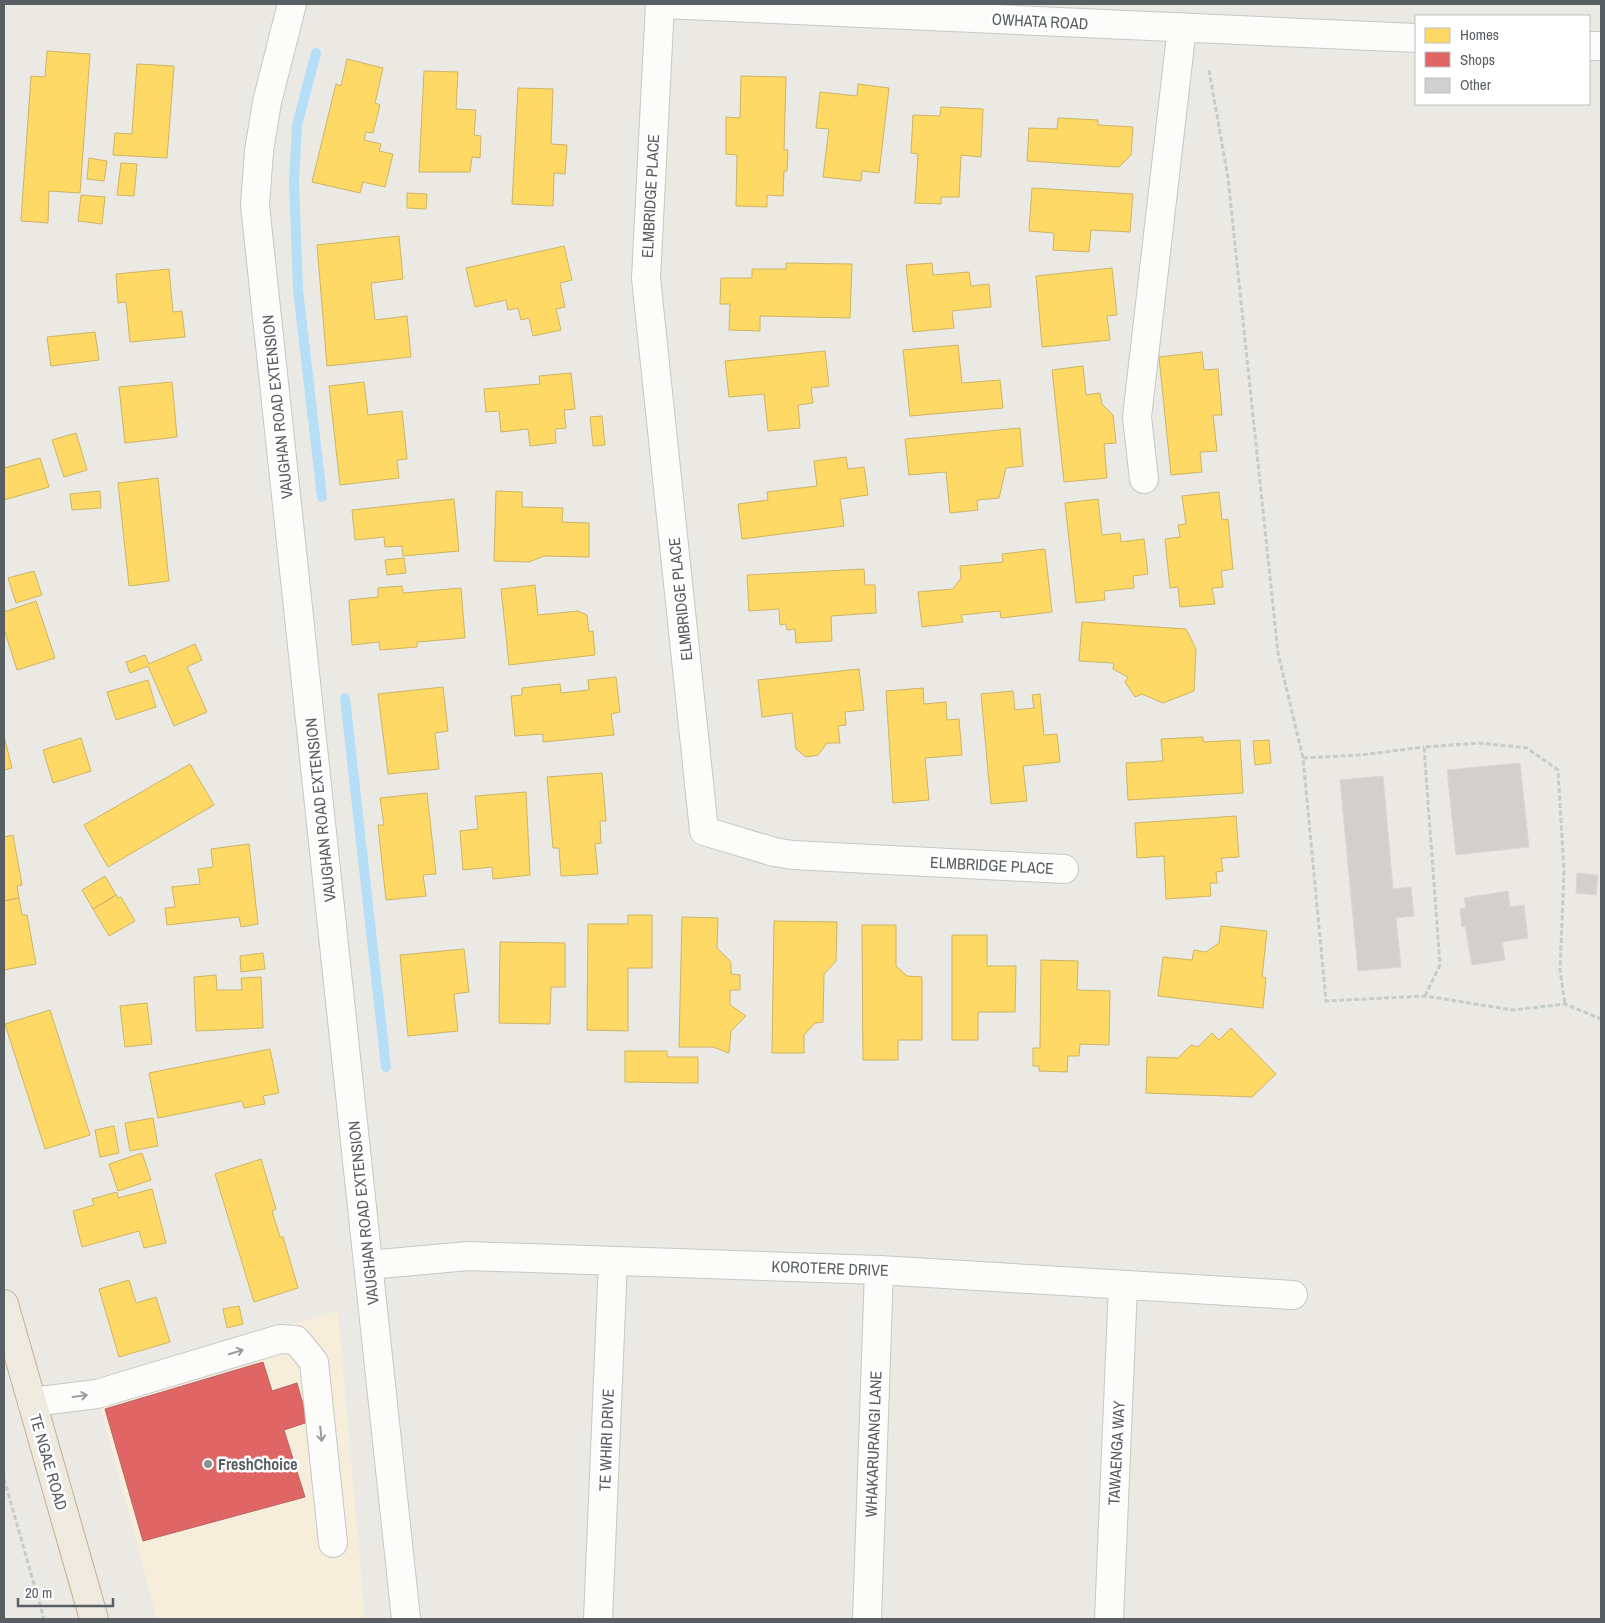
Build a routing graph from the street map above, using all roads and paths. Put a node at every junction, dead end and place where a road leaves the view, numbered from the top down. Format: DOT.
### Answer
graph roads {
  1 [pos="292,4"];
  2 [pos="662,4"];
  3 [pos="1182,27"];
  4 [pos="1415,38"];
  5 [pos="1209,69"];
  6 [pos="1144,479"];
  7 [pos="1424,747"];
  8 [pos="1303,758"];
  9 [pos="1064,869"];
  10 [pos="1425,996"];
  11 [pos="1565,1004"];
  12 [pos="1601,1019"];
  13 [pos="613,1261"];
  14 [pos="368,1265"];
  15 [pos="880,1270"];
  16 [pos="1124,1286"];
  17 [pos="1293,1295"];
  18 [pos="4,1304"];
  19 [pos="32,1402"];
  20 [pos="4,1479"];
  21 [pos="332,1543"];
  22 [pos="44,1619"];
  23 [pos="94,1619"];
  24 [pos="406,1619"];
  25 [pos="598,1619"];
  26 [pos="867,1619"];
  27 [pos="1109,1619"];
  1 -- 14 [label="street, VAUGHAN ROAD EXTENSION"];
  2 -- 3 [label="street, OWHATA ROAD"];
  2 -- 9 [label="street, ELMBRIDGE PLACE"];
  3 -- 4 [label="street, OWHATA ROAD"];
  3 -- 6 [label="street"];
  5 -- 8 [label="path"];
  7 -- 8 [label="path"];
  7 -- 10 [label="path"];
  7 -- 11 [label="path"];
  8 -- 10 [label="path"];
  10 -- 11 [label="path"];
  11 -- 12 [label="path"];
  13 -- 14 [label="street, KOROTERE DRIVE"];
  13 -- 15 [label="street, KOROTERE DRIVE"];
  13 -- 25 [label="street, TE WHIRI DRIVE"];
  14 -- 24 [label="street, VAUGHAN ROAD EXTENSION"];
  15 -- 16 [label="street, KOROTERE DRIVE"];
  15 -- 26 [label="street, WHAKARURANGI LANE"];
  16 -- 17 [label="street, KOROTERE DRIVE"];
  16 -- 27 [label="street, TAWAENGA WAY"];
  18 -- 19 [label="highway, TE NGAE ROAD"];
  19 -- 21 [label="street, one-way"];
  19 -- 23 [label="highway, TE NGAE ROAD"];
  20 -- 22 [label="path"];
}
